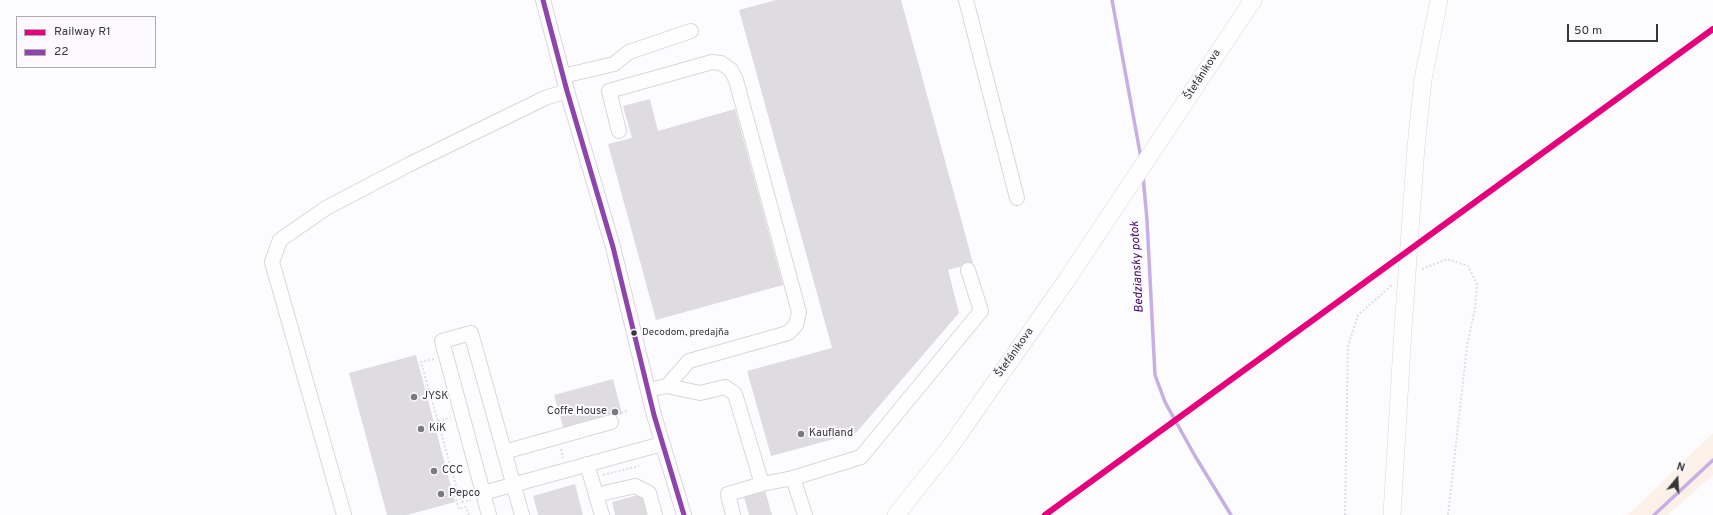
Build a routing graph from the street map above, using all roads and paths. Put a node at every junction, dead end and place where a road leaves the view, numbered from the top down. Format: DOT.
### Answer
graph roads {
  1 [pos="543,0"];
  2 [pos="966,0"];
  3 [pos="1253,0"];
  4 [pos="1439,0"];
  5 [pos="691,30"];
  6 [pos="563,76"];
  7 [pos="567,91"];
  8 [pos="619,132"];
  9 [pos="1017,198"];
  10 [pos="968,270"];
  11 [pos="421,362"];
  12 [pos="667,386"];
  13 [pos="648,390"];
  14 [pos="627,411"];
  15 [pos="616,417"];
  16 [pos="662,444"];
  17 [pos="504,452"];
  18 [pos="587,464"];
  19 [pos="793,478"];
  20 [pos="762,484"];
  21 [pos="513,485"];
  22 [pos="457,489"];
  23 [pos="483,493"];
  24 [pos="596,495"];
  25 [pos="488,513"];
  26 [pos="344,515"];
  27 [pos="468,515"];
  28 [pos="522,515"];
  29 [pos="602,515"];
  30 [pos="655,515"];
  31 [pos="684,515"];
  32 [pos="733,515"];
  33 [pos="805,515"];
  34 [pos="896,515"];
  35 [pos="1392,515"];
  1 -- 6 [label="street"];
  2 -- 9 [label="street"];
  3 -- 34 [label="main road, Štefánikova"];
  4 -- 35 [label="main road, bridge"];
  5 -- 6 [label="street"];
  6 -- 7 [label="street"];
  7 -- 13 [label="street"];
  7 -- 26 [label="street"];
  8 -- 12 [label="street"];
  10 -- 19 [label="street"];
  11 -- 22 [label="path"];
  12 -- 13 [label="street"];
  12 -- 20 [label="street"];
  13 -- 16 [label="street"];
  14 -- 15 [label="path"];
  15 -- 17 [label="street"];
  16 -- 18 [label="street"];
  16 -- 31 [label="street"];
  17 -- 21 [label="street"];
  17 -- 23 [label="street"];
  18 -- 21 [label="street"];
  18 -- 24 [label="street"];
  19 -- 20 [label="street"];
  19 -- 33 [label="street"];
  20 -- 32 [label="street"];
  21 -- 23 [label="street"];
  21 -- 28 [label="street"];
  22 -- 25 [label="path"];
  22 -- 27 [label="path"];
  23 -- 25 [label="street"];
  24 -- 29 [label="street"];
  24 -- 30 [label="street"];
}
